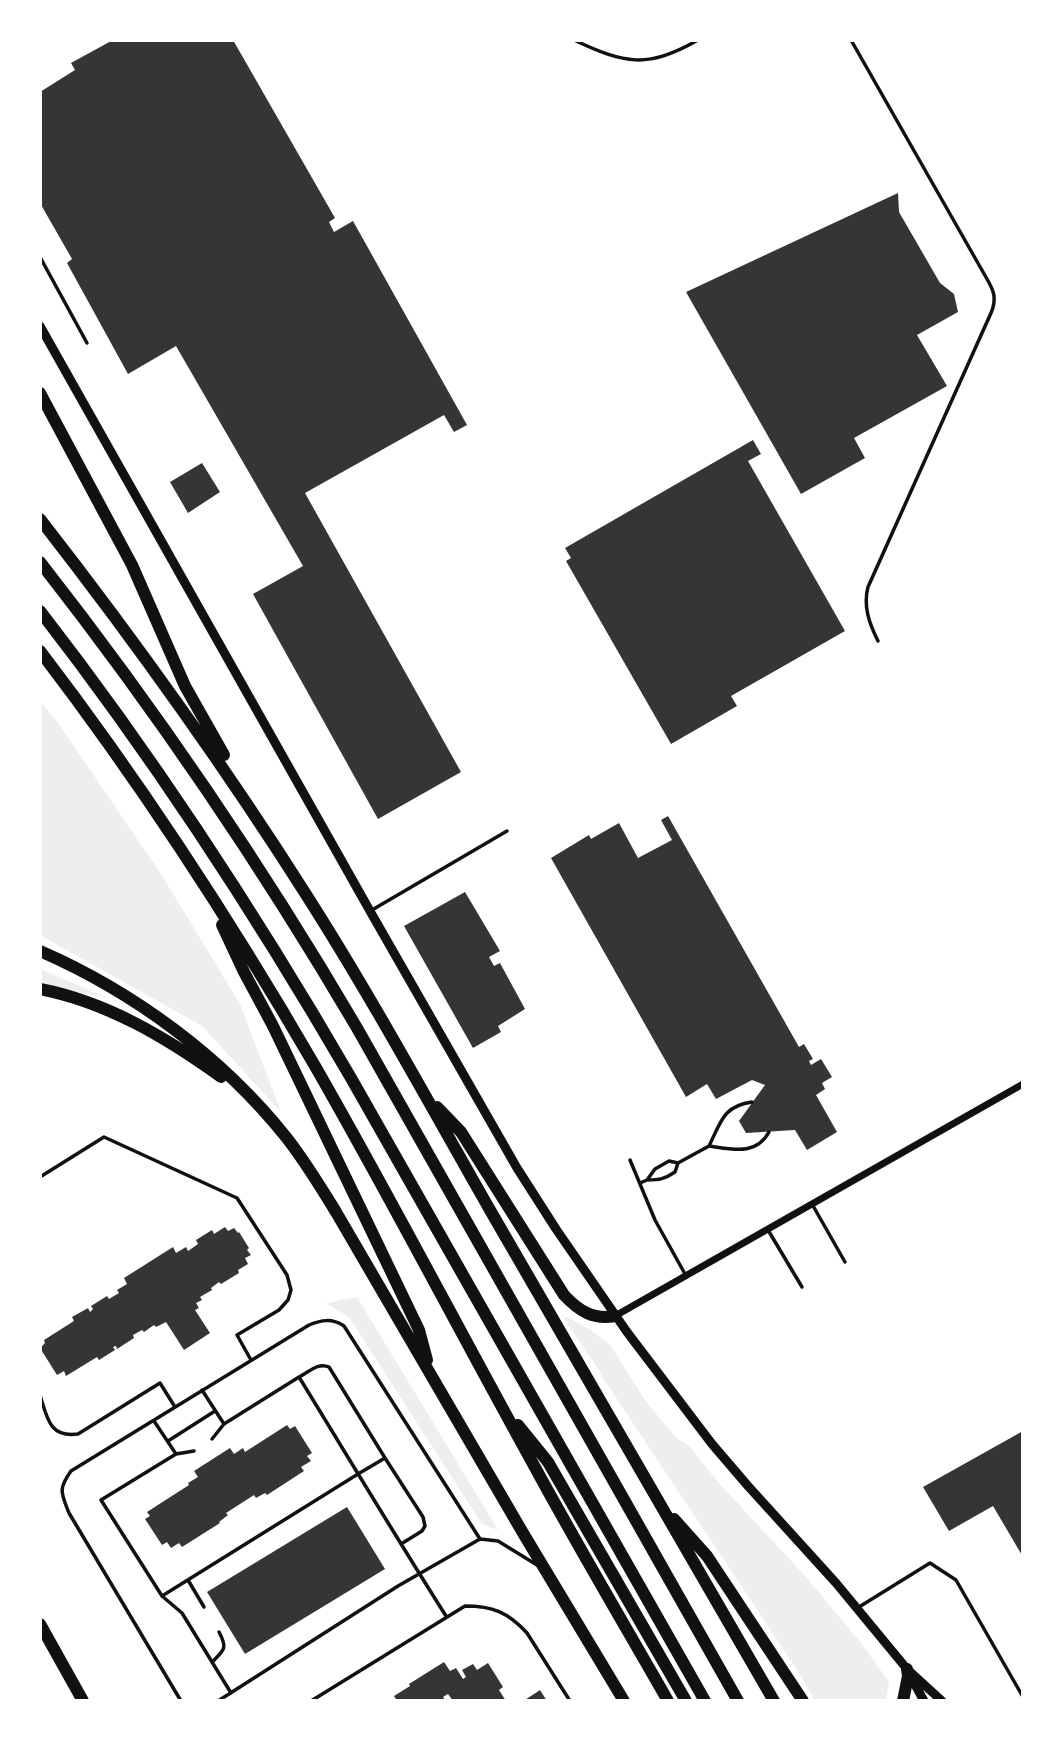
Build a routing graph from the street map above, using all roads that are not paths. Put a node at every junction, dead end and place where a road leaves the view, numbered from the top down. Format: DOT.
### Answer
graph roads {
  1 [pos="574,40"];
  2 [pos="698,40"];
  3 [pos="851,40"];
  4 [pos="40,257"];
  5 [pos="40,326"];
  6 [pos="87,344"];
  7 [pos="40,393"];
  8 [pos="40,519"];
  9 [pos="40,562"];
  10 [pos="40,611"];
  11 [pos="878,641"];
  12 [pos="40,651"];
  13 [pos="507,831"];
  14 [pos="276,847"];
  15 [pos="201,880"];
  16 [pos="370,911"];
  17 [pos="40,951"];
  18 [pos="40,989"];
  19 [pos="1023,1084"];
  20 [pos="422,1090"];
  21 [pos="752,1102"];
  22 [pos="264,1112"];
  23 [pos="769,1132"];
  24 [pos="709,1146"];
  25 [pos="630,1160"];
  26 [pos="678,1163"];
  27 [pos="40,1177"];
  28 [pos="647,1180"];
  29 [pos="640,1183"];
  30 [pos="812,1205"];
  31 [pos="768,1230"];
  32 [pos="845,1262"];
  33 [pos="686,1276"];
  34 [pos="802,1287"];
  35 [pos="615,1316"];
  36 [pos="251,1360"];
  37 [pos="431,1375"];
  38 [pos="299,1377"];
  39 [pos="202,1390"];
  40 [pos="40,1395"];
  41 [pos="496,1397"];
  42 [pos="175,1407"];
  43 [pos="215,1411"];
  44 [pos="154,1420"];
  45 [pos="224,1424"];
  46 [pos="212,1439"];
  47 [pos="168,1441"];
  48 [pos="194,1451"];
  49 [pos="176,1454"];
  50 [pos="385,1458"];
  51 [pos="358,1474"];
  52 [pos="656,1499"];
  53 [pos="480,1539"];
  54 [pos="401,1544"];
  55 [pos="547,1572"];
  56 [pos="419,1574"];
  57 [pos="188,1580"];
  58 [pos="162,1597"];
  59 [pos="204,1607"];
  60 [pos="858,1608"];
  61 [pos="446,1616"];
  62 [pos="40,1624"];
  63 [pos="219,1632"];
  64 [pos="212,1662"];
  65 [pos="907,1669"];
  66 [pos="231,1693"];
  67 [pos="1023,1697"];
  68 [pos="83,1701"];
  69 [pos="181,1701"];
  70 [pos="218,1701"];
  71 [pos="311,1701"];
  72 [pos="569,1701"];
  73 [pos="624,1701"];
  74 [pos="668,1701"];
  75 [pos="686,1701"];
  76 [pos="705,1701"];
  77 [pos="738,1701"];
  78 [pos="774,1701"];
  79 [pos="803,1701"];
  80 [pos="903,1701"];
  81 [pos="924,1701"];
  82 [pos="942,1701"];
  1 -- 2 [label="lane"];
  3 -- 11 [label="lane"];
  4 -- 6 [label="lane"];
  5 -- 16 [label="street"];
  7 -- 14 [label="highway"];
  8 -- 14 [label="highway"];
  9 -- 77 [label="highway"];
  10 -- 76 [label="highway"];
  12 -- 15 [label="highway"];
  13 -- 16 [label="lane"];
  14 -- 20 [label="highway"];
  15 -- 37 [label="highway"];
  15 -- 41 [label="highway"];
  16 -- 35 [label="street"];
  17 -- 22 [label="highway"];
  18 -- 22 [label="highway"];
  19 -- 30 [label="street"];
  20 -- 35 [label="highway"];
  20 -- 52 [label="highway"];
  21 -- 24 [label="lane"];
  22 -- 37 [label="highway"];
  23 -- 24 [label="lane"];
  24 -- 26 [label="lane"];
  25 -- 29 [label="lane"];
  26 -- 28 [label="lane"];
  26 -- 28 [label="lane"];
  27 -- 36 [label="lane"];
  28 -- 29 [label="lane"];
  29 -- 33 [label="lane"];
  30 -- 31 [label="street"];
  30 -- 32 [label="lane"];
  31 -- 33 [label="street"];
  31 -- 34 [label="lane"];
  33 -- 35 [label="street"];
  35 -- 60 [label="street"];
  36 -- 39 [label="lane"];
  36 -- 53 [label="lane"];
  37 -- 55 [label="highway"];
  38 -- 45 [label="lane"];
  38 -- 50 [label="lane"];
  38 -- 51 [label="lane"];
  39 -- 42 [label="lane"];
  39 -- 43 [label="lane"];
  40 -- 42 [label="lane"];
  41 -- 74 [label="highway"];
  41 -- 75 [label="highway"];
  42 -- 44 [label="lane"];
  43 -- 45 [label="lane"];
  43 -- 47 [label="lane"];
  44 -- 47 [label="lane"];
  44 -- 69 [label="lane"];
  45 -- 46 [label="lane"];
  47 -- 49 [label="lane"];
  48 -- 49 [label="lane"];
  49 -- 58 [label="lane"];
  50 -- 51 [label="lane"];
  50 -- 54 [label="lane"];
  51 -- 54 [label="lane"];
  51 -- 57 [label="lane"];
  52 -- 78 [label="highway"];
  52 -- 79 [label="highway"];
  53 -- 55 [label="lane"];
  53 -- 56 [label="lane"];
  54 -- 56 [label="lane"];
  55 -- 73 [label="highway"];
  56 -- 61 [label="lane"];
  56 -- 66 [label="lane"];
  57 -- 58 [label="lane"];
  57 -- 59 [label="lane"];
  58 -- 64 [label="lane"];
  60 -- 65 [label="street"];
  60 -- 67 [label="lane"];
  61 -- 71 [label="lane"];
  61 -- 72 [label="lane"];
  62 -- 68 [label="highway"];
  63 -- 64 [label="lane"];
  64 -- 66 [label="lane"];
  65 -- 80 [label="highway"];
  65 -- 81 [label="street"];
  65 -- 82 [label="street"];
  66 -- 70 [label="lane"];
}
